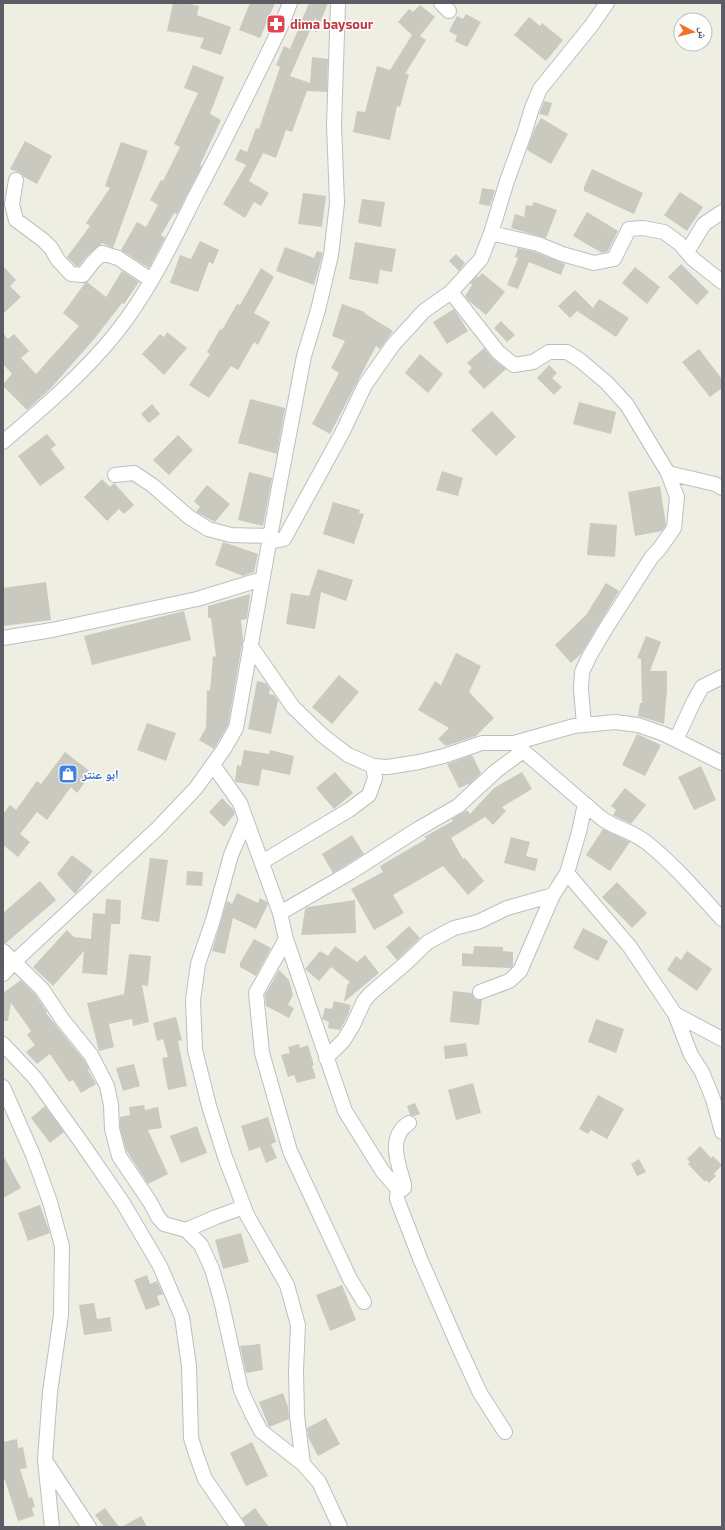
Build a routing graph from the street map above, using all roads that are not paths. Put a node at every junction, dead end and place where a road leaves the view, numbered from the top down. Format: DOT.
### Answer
graph roads {
  1 [pos="290,3"];
  2 [pos="338,3"];
  3 [pos="607,3"];
  4 [pos="16,180"];
  5 [pos="722,212"];
  6 [pos="491,233"];
  7 [pos="687,252"];
  8 [pos="151,280"];
  9 [pos="722,282"];
  10 [pos="451,292"];
  11 [pos="3,442"];
  12 [pos="668,473"];
  13 [pos="115,475"];
  14 [pos="722,488"];
  15 [pos="270,539"];
  16 [pos="262,579"];
  17 [pos="3,638"];
  18 [pos="250,645"];
  19 [pos="722,677"];
  20 [pos="584,725"];
  21 [pos="676,740"];
  22 [pos="518,747"];
  23 [pos="722,763"];
  24 [pos="213,766"];
  25 [pos="373,766"];
  26 [pos="585,804"];
  27 [pos="246,820"];
  28 [pos="262,862"];
  29 [pos="567,873"];
  30 [pos="553,895"];
  31 [pos="280,913"];
  32 [pos="722,920"];
  33 [pos="286,939"];
  34 [pos="3,951"];
  35 [pos="14,962"];
  36 [pos="3,974"];
  37 [pos="480,992"];
  38 [pos="675,1014"];
  39 [pos="722,1039"];
  40 [pos="3,1044"];
  41 [pos="326,1058"];
  42 [pos="3,1087"];
  43 [pos="409,1122"];
  44 [pos="722,1132"];
  45 [pos="398,1189"];
  46 [pos="244,1207"];
  47 [pos="186,1230"];
  48 [pos="364,1302"];
  49 [pos="504,1432"];
  50 [pos="45,1460"];
  51 [pos="303,1464"];
  52 [pos="52,1527"];
  53 [pos="89,1527"];
  54 [pos="238,1527"];
  55 [pos="340,1527"];
  1 -- 8 [label="street"];
  2 -- 15 [label="street"];
  3 -- 6 [label="street"];
  4 -- 8 [label="street"];
  5 -- 7 [label="street"];
  6 -- 7 [label="street"];
  6 -- 10 [label="street"];
  7 -- 9 [label="street"];
  8 -- 11 [label="street"];
  10 -- 12 [label="street"];
  10 -- 15 [label="street"];
  12 -- 14 [label="street"];
  12 -- 20 [label="street"];
  13 -- 15 [label="street"];
  15 -- 16 [label="street"];
  16 -- 17 [label="street"];
  16 -- 18 [label="street"];
  18 -- 24 [label="street"];
  18 -- 25 [label="street"];
  19 -- 21 [label="street"];
  20 -- 21 [label="street"];
  20 -- 22 [label="street"];
  21 -- 23 [label="street"];
  22 -- 25 [label="street"];
  22 -- 26 [label="street"];
  22 -- 31 [label="street"];
  24 -- 27 [label="street"];
  24 -- 35 [label="street"];
  25 -- 28 [label="street"];
  26 -- 29 [label="street"];
  26 -- 32 [label="street"];
  27 -- 28 [label="street"];
  27 -- 46 [label="street"];
  28 -- 31 [label="street"];
  29 -- 30 [label="street"];
  29 -- 38 [label="street"];
  30 -- 37 [label="street"];
  30 -- 41 [label="street"];
  31 -- 33 [label="street"];
  33 -- 41 [label="street"];
  33 -- 48 [label="street"];
  34 -- 35 [label="street"];
  35 -- 36 [label="street"];
  35 -- 47 [label="street"];
  38 -- 39 [label="street"];
  38 -- 44 [label="street"];
  40 -- 54 [label="street"];
  41 -- 45 [label="street"];
  42 -- 50 [label="street"];
  43 -- 45 [label="street"];
  45 -- 49 [label="street"];
  46 -- 47 [label="street"];
  46 -- 51 [label="street"];
  47 -- 51 [label="street"];
  50 -- 52 [label="street"];
  50 -- 53 [label="street"];
  51 -- 55 [label="street"];
}
